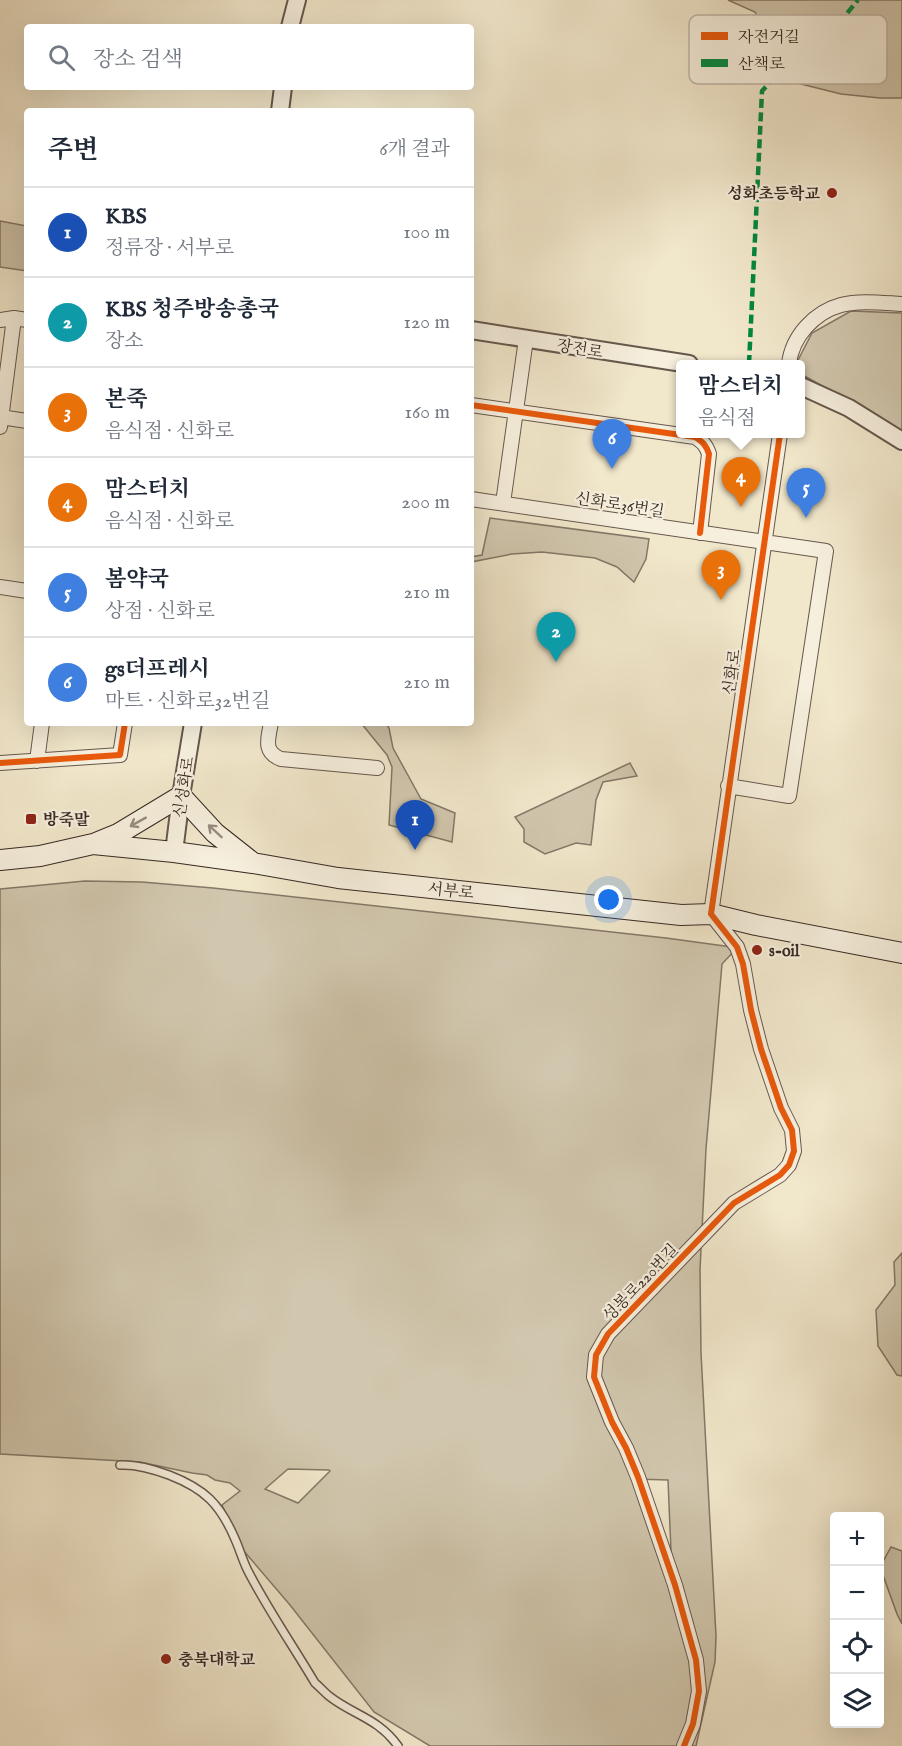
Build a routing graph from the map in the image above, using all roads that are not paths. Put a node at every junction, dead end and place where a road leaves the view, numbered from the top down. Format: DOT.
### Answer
graph roads {
  1 [pos="297,0"];
  2 [pos="291,24"];
  3 [pos="283,90"];
  4 [pos="280,108"];
  5 [pos="902,304"];
  6 [pos="14,319"];
  7 [pos="474,330"];
  8 [pos="526,339"];
  9 [pos="790,360"];
  10 [pos="676,362"];
  11 [pos="805,388"];
  12 [pos="474,405"];
  13 [pos="516,412"];
  14 [pos="0,421"];
  15 [pos="24,421"];
  16 [pos="676,434"];
  17 [pos="697,438"];
  18 [pos="779,438"];
  19 [pos="902,441"];
  20 [pos="474,499"];
  21 [pos="503,503"];
  22 [pos="700,533"];
  23 [pos="763,542"];
  24 [pos="0,587"];
  25 [pos="24,591"];
  26 [pos="42,726"];
  27 [pos="125,726"];
  28 [pos="193,726"];
  29 [pos="271,726"];
  30 [pos="37,761"];
  31 [pos="0,763"];
  32 [pos="377,768"];
  33 [pos="728,786"];
  34 [pos="181,796"];
  35 [pos="93,844"];
  36 [pos="174,852"];
  37 [pos="0,860"];
  38 [pos="252,863"];
  39 [pos="711,914"];
  40 [pos="902,953"];
  41 [pos="120,1465"];
  42 [pos="398,1746"];
  43 [pos="684,1746"];
  1 -- 2 [label="street"];
  3 -- 4 [label="street"];
  5 -- 9 [label="street"];
  6 -- 14 [label="street"];
  7 -- 8 [label="street, 장전로"];
  8 -- 10 [label="street, 장전로"];
  8 -- 13 [label="street"];
  11 -- 19 [label="street"];
  12 -- 13 [label="street"];
  13 -- 16 [label="street"];
  13 -- 21 [label="street"];
  14 -- 15 [label="street"];
  17 -- 22 [label="street"];
  18 -- 23 [label="street, 신화로"];
  20 -- 21 [label="street, 신화로36번길"];
  21 -- 22 [label="street, 신화로36번길"];
  22 -- 23 [label="street, 신화로36번길"];
  23 -- 33 [label="street, 신화로"];
  23 -- 33 [label="street, 신화로36번길"];
  24 -- 25 [label="street"];
  26 -- 30 [label="street"];
  27 -- 30 [label="street"];
  28 -- 34 [label="street, 신성화로"];
  29 -- 32 [label="street"];
  30 -- 31 [label="street"];
  33 -- 39 [label="street, 신화로"];
  34 -- 35 [label="main road, one-way"];
  34 -- 36 [label="street, 신성화로"];
  38 -- 34 [label="main road, one-way"];
  35 -- 36 [label="main road, 서부로"];
  35 -- 37 [label="main road, 서부로"];
  36 -- 38 [label="main road, 서부로"];
  38 -- 39 [label="main road, 서부로"];
  39 -- 40 [label="main road, 서부로"];
  39 -- 43 [label="street, 성봉로220번길"];
  41 -- 42 [label="lane"];
}
